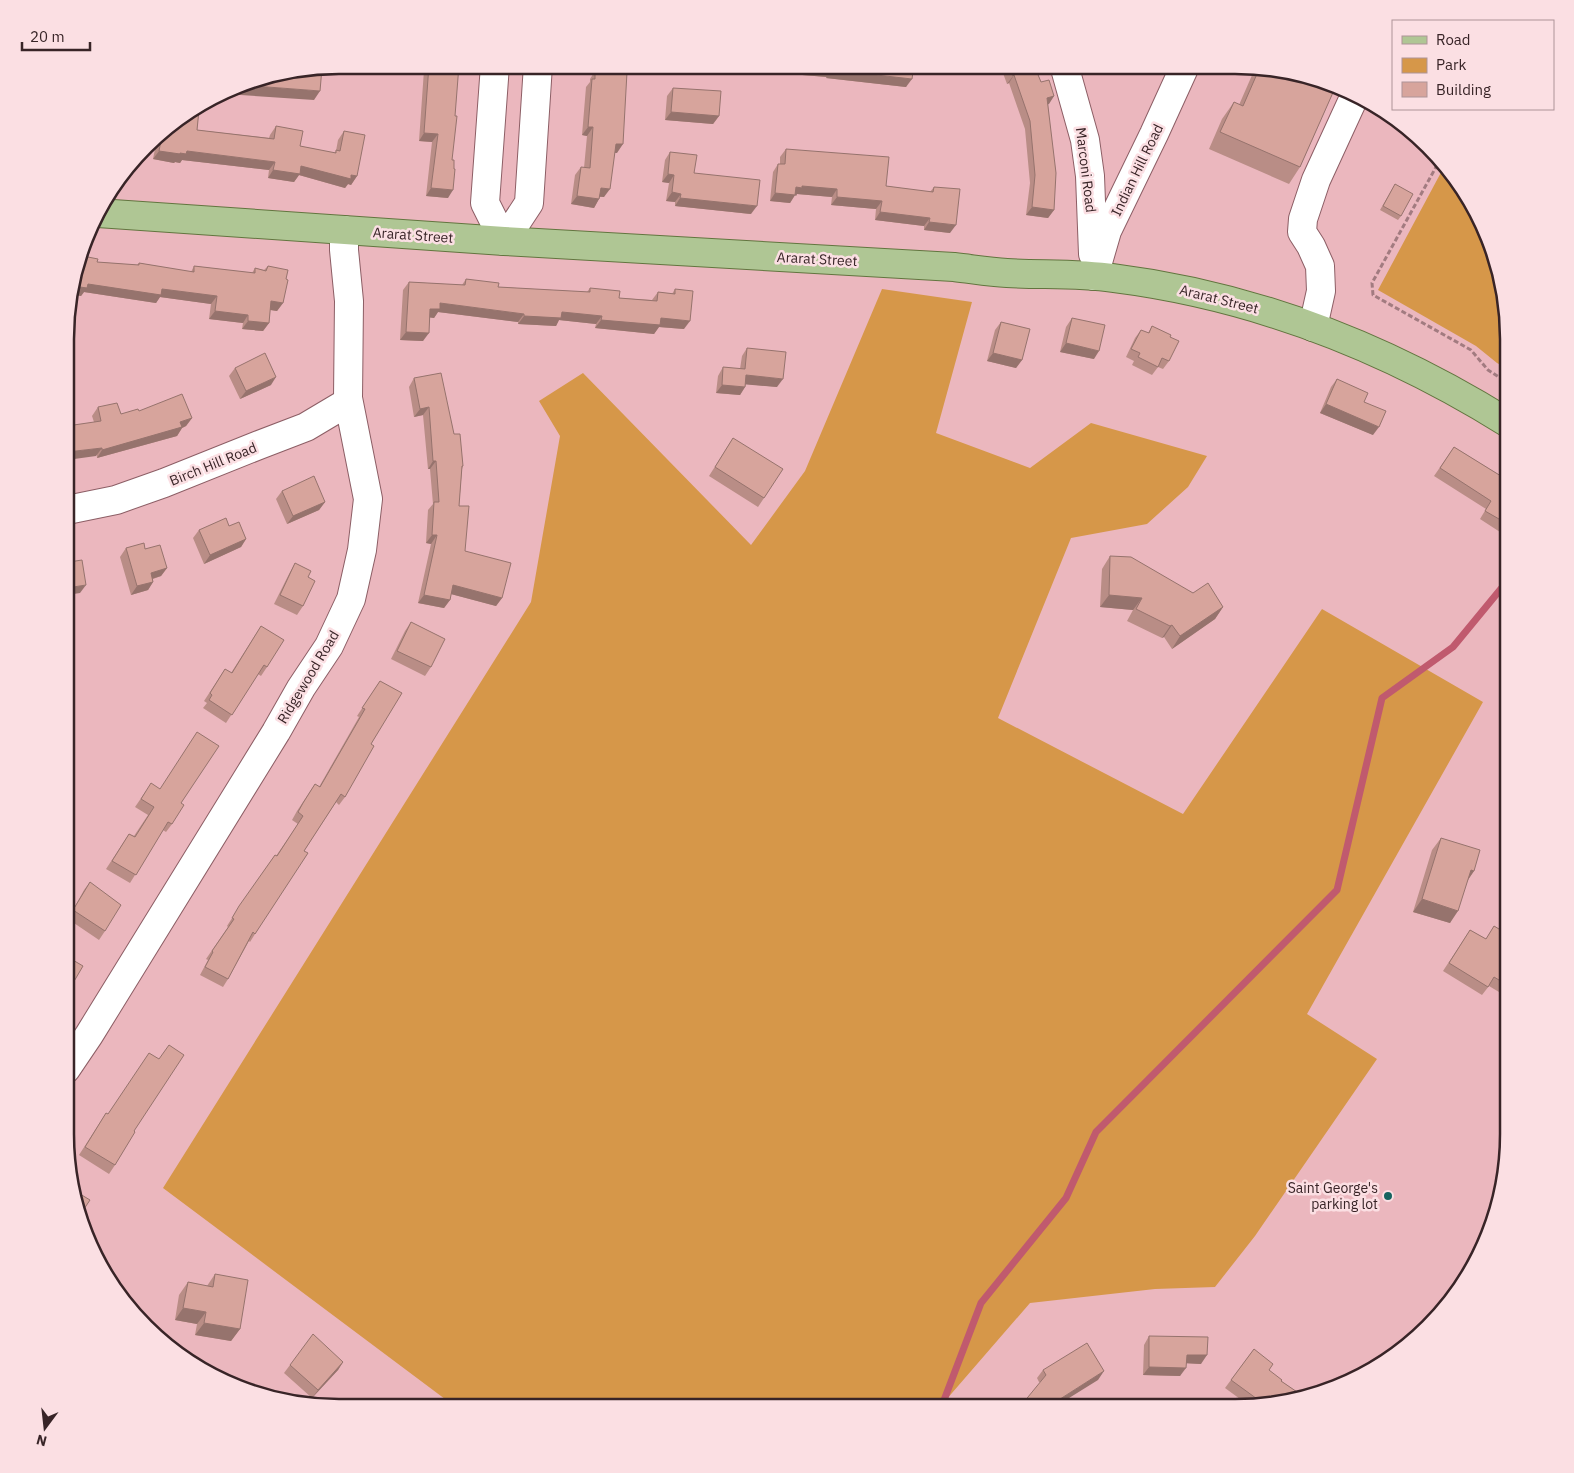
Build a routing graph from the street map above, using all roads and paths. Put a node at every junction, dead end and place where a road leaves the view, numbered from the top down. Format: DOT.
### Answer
graph roads {
  1 [pos="494,74"];
  2 [pos="537,74"];
  3 [pos="1066,74"];
  4 [pos="1181,74"];
  5 [pos="1352,101"];
  6 [pos="1436,166"];
  7 [pos="105,214"];
  8 [pos="344,230"];
  9 [pos="504,241"];
  10 [pos="1094,276"];
  11 [pos="1314,327"];
  12 [pos="1500,378"];
  13 [pos="348,398"];
  14 [pos="1500,418"];
  15 [pos="74,509"];
  16 [pos="74,1058"];
  1 -- 9 [label="street"];
  2 -- 9 [label="street"];
  3 -- 10 [label="street, Marconi Road"];
  4 -- 10 [label="street, Indian Hill Road"];
  5 -- 11 [label="street"];
  6 -- 12 [label="path"];
  7 -- 8 [label="main road, Ararat Street"];
  8 -- 9 [label="main road, Ararat Street"];
  8 -- 13 [label="street, Ridgewood Road"];
  9 -- 10 [label="main road, Ararat Street"];
  10 -- 11 [label="main road, Ararat Street"];
  11 -- 14 [label="main road, Ararat Street"];
  13 -- 15 [label="street, Birch Hill Road"];
  13 -- 16 [label="street, Ridgewood Road"];
}
